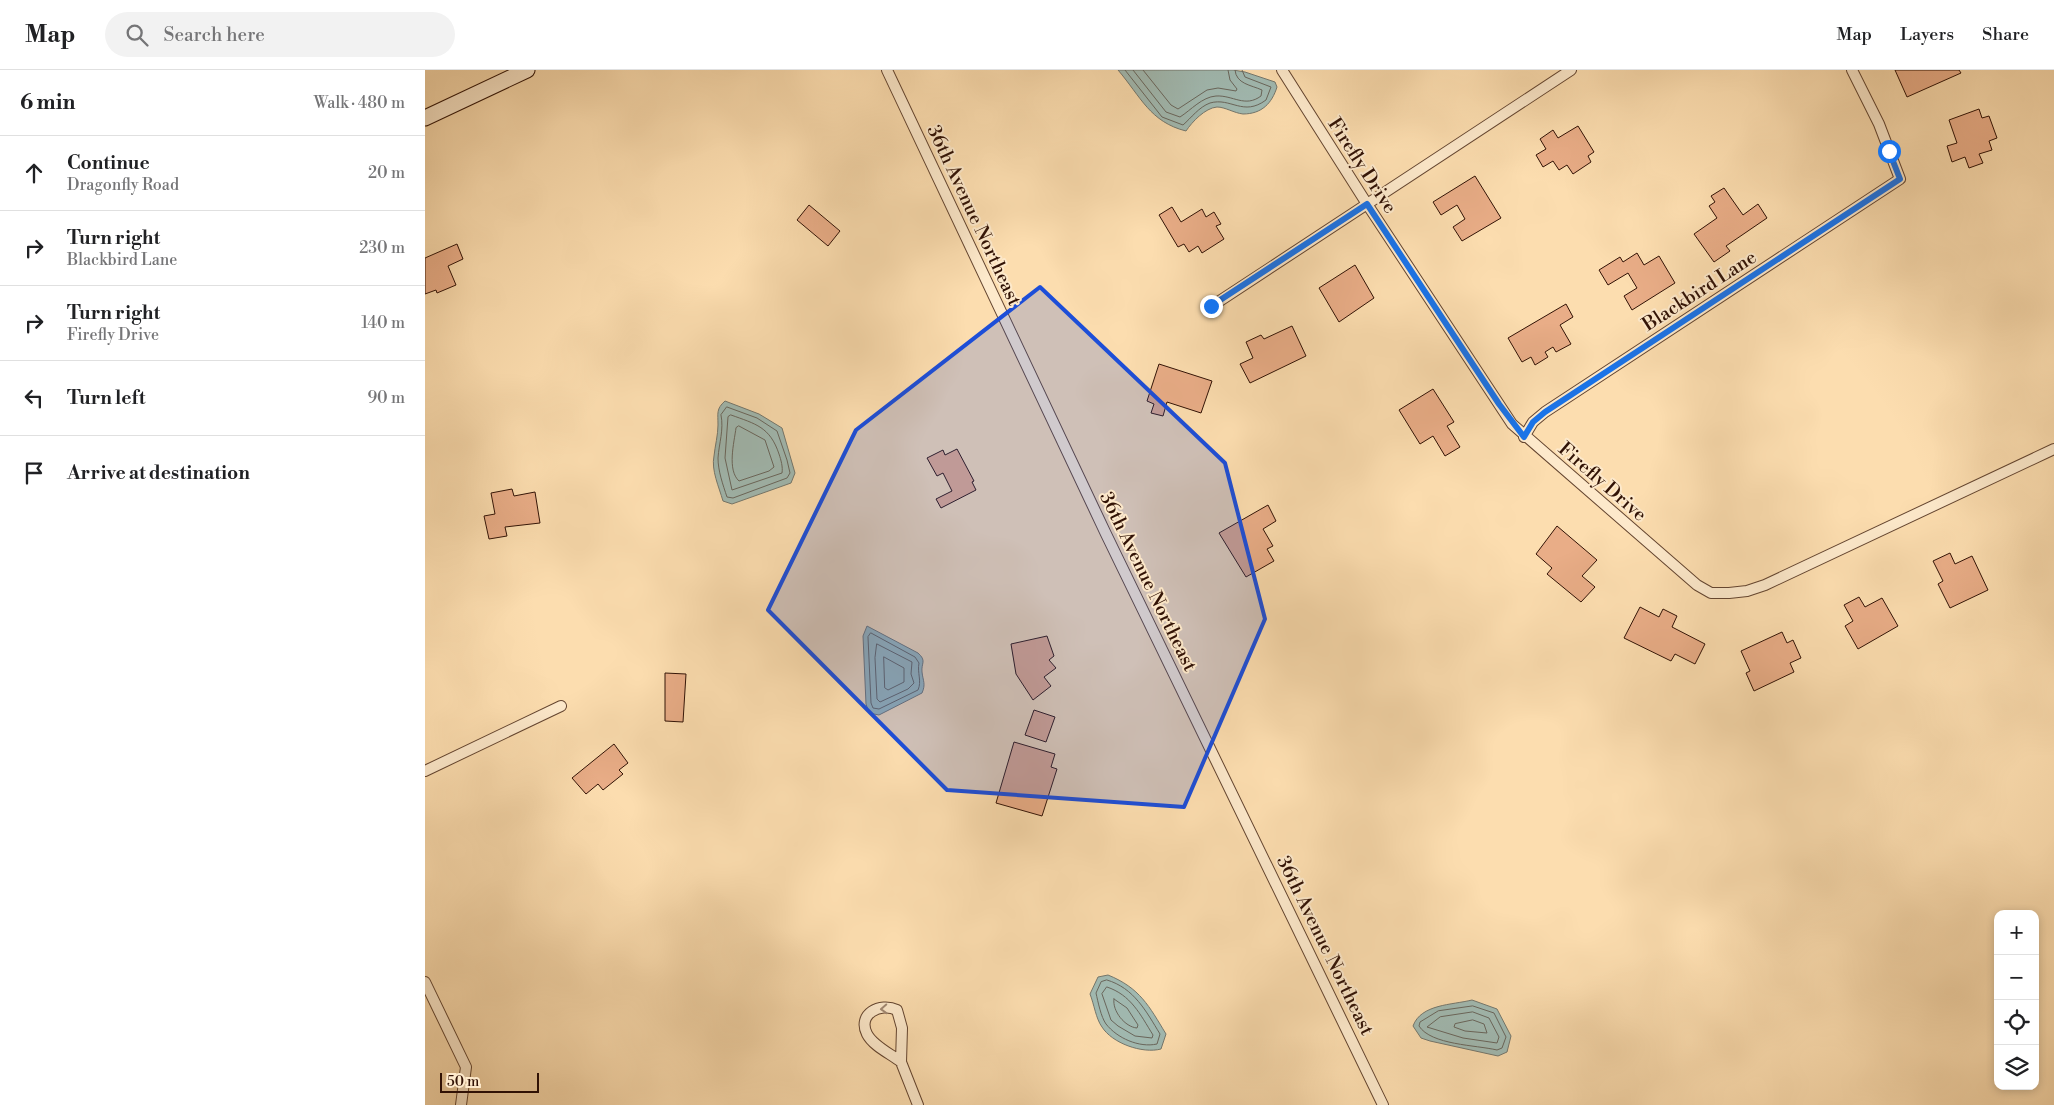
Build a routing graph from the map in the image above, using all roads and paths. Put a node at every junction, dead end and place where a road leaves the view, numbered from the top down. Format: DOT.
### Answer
graph roads {
  1 [pos="527,70"];
  2 [pos="887,70"];
  3 [pos="1282,70"];
  4 [pos="1571,70"];
  5 [pos="1853,70"];
  6 [pos="425,118"];
  7 [pos="1367,204"];
  8 [pos="1211,306"];
  9 [pos="1524,437"];
  10 [pos="2054,449"];
  11 [pos="561,706"];
  12 [pos="425,770"];
  13 [pos="425,982"];
  14 [pos="901,1062"];
  15 [pos="461,1105"];
  16 [pos="918,1105"];
  17 [pos="1383,1105"];
  1 -- 6 [label="street"];
  2 -- 17 [label="street, 36th Avenue Northeast"];
  3 -- 7 [label="street, Firefly Drive"];
  4 -- 7 [label="street"];
  5 -- 9 [label="street, Blackbird Lane"];
  7 -- 8 [label="street"];
  7 -- 9 [label="street, Firefly Drive"];
  9 -- 10 [label="street, Firefly Drive"];
  11 -- 12 [label="street"];
  13 -- 15 [label="street"];
  14 -- 14 [label="street, one-way"];
  14 -- 16 [label="street"];
}
